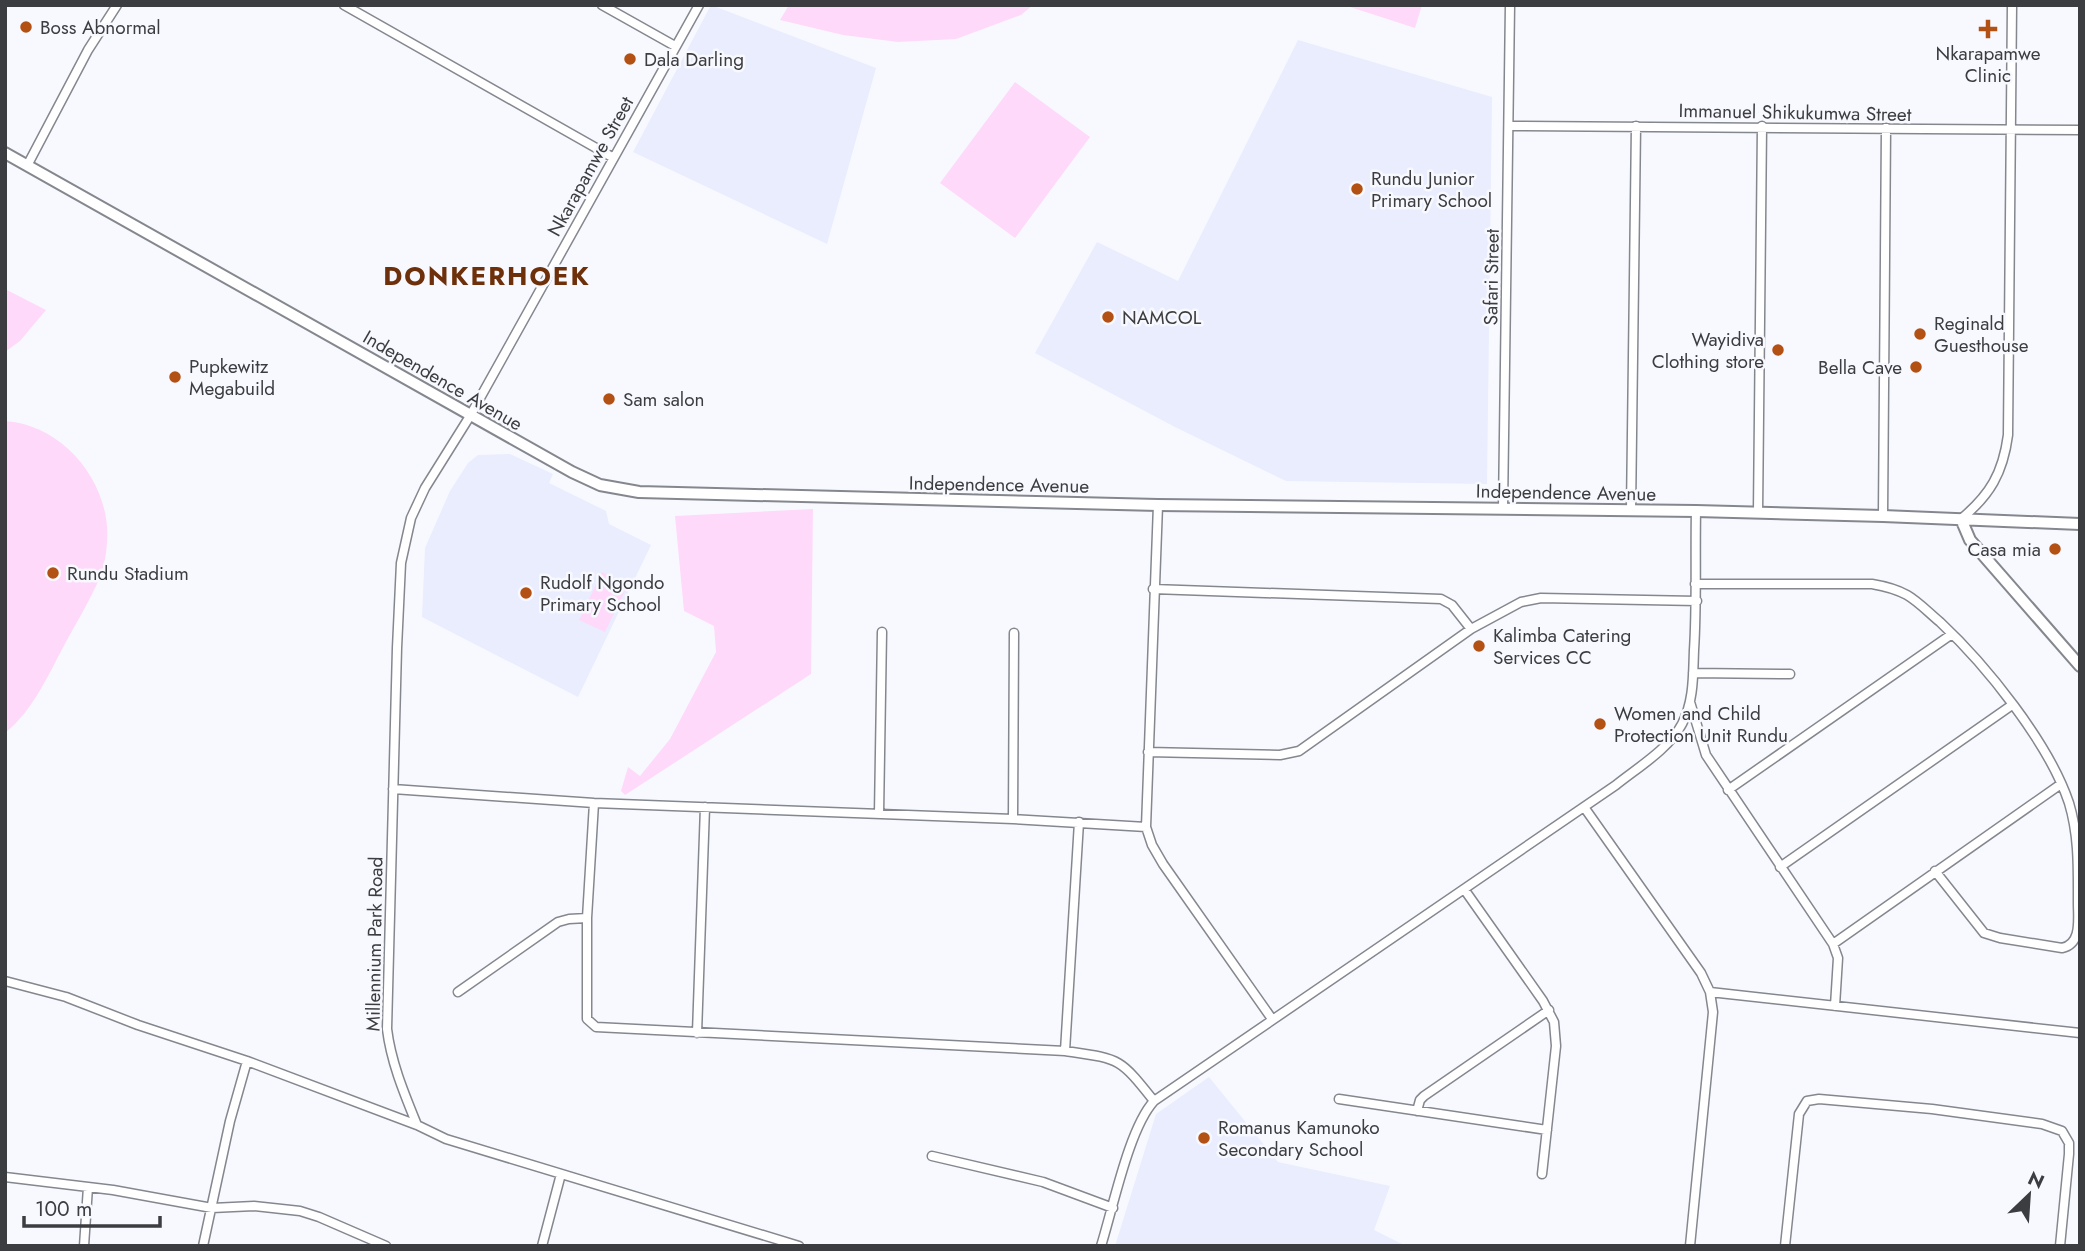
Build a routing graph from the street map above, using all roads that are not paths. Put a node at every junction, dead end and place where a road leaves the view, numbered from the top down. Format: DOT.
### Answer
graph roads {
  1 [pos="117,5"];
  2 [pos="344,5"];
  3 [pos="602,5"];
  4 [pos="699,5"];
  5 [pos="1510,5"];
  6 [pos="2012,5"];
  7 [pos="676,46"];
  8 [pos="1509,125"];
  9 [pos="1636,126"];
  10 [pos="1762,126"];
  11 [pos="1886,128"];
  12 [pos="2080,130"];
  13 [pos="2010,131"];
  14 [pos="5,152"];
  15 [pos="612,157"];
  16 [pos="28,164"];
  17 [pos="470,416"];
  18 [pos="1158,505"];
  19 [pos="1503,508"];
  20 [pos="1631,511"];
  21 [pos="1696,511"];
  22 [pos="1758,513"];
  23 [pos="1882,516"];
  24 [pos="1961,519"];
  25 [pos="2080,524"];
  26 [pos="1695,584"];
  27 [pos="1153,589"];
  28 [pos="1697,601"];
  29 [pos="1471,629"];
  30 [pos="882,632"];
  31 [pos="1014,633"];
  32 [pos="1952,634"];
  33 [pos="2080,666"];
  34 [pos="1693,673"];
  35 [pos="1790,674"];
  36 [pos="1690,702"];
  37 [pos="2012,705"];
  38 [pos="1148,752"];
  39 [pos="2061,784"];
  40 [pos="393,789"];
  41 [pos="1728,790"];
  42 [pos="594,803"];
  43 [pos="705,807"];
  44 [pos="1584,807"];
  45 [pos="879,814"];
  46 [pos="1013,819"];
  47 [pos="1079,822"];
  48 [pos="1146,827"];
  49 [pos="1780,867"];
  50 [pos="1935,871"];
  51 [pos="1464,889"];
  52 [pos="587,918"];
  53 [pos="1833,943"];
  54 [pos="5,981"];
  55 [pos="458,992"];
  56 [pos="1710,992"];
  57 [pos="1835,1006"];
  58 [pos="1549,1010"];
  59 [pos="1272,1019"];
  60 [pos="697,1033"];
  61 [pos="2080,1033"];
  62 [pos="1065,1052"];
  63 [pos="247,1061"];
  64 [pos="1339,1099"];
  65 [pos="1154,1101"];
  66 [pos="1417,1111"];
  67 [pos="417,1125"];
  68 [pos="1547,1130"];
  69 [pos="932,1156"];
  70 [pos="561,1174"];
  71 [pos="1542,1174"];
  72 [pos="5,1177"];
  73 [pos="88,1188"];
  74 [pos="212,1208"];
  75 [pos="1113,1208"];
  76 [pos="776,1242"];
  77 [pos="84,1246"];
  78 [pos="203,1246"];
  79 [pos="387,1246"];
  80 [pos="542,1246"];
  81 [pos="799,1246"];
  82 [pos="1101,1246"];
  83 [pos="1690,1246"];
  84 [pos="1785,1246"];
  85 [pos="2060,1246"];
  1 -- 16 [label="street"];
  2 -- 15 [label="street"];
  3 -- 7 [label="street"];
  4 -- 7 [label="street, Nkarapamwe Street"];
  5 -- 8 [label="street, Safari Street"];
  6 -- 13 [label="street"];
  7 -- 15 [label="street, Nkarapamwe Street"];
  8 -- 9 [label="street, Immanuel Shikukumwa Street"];
  8 -- 19 [label="street, Safari Street"];
  9 -- 10 [label="street, Immanuel Shikukumwa Street"];
  9 -- 20 [label="street"];
  10 -- 11 [label="street, Immanuel Shikukumwa Street"];
  10 -- 22 [label="street"];
  11 -- 13 [label="street, Immanuel Shikukumwa Street"];
  11 -- 23 [label="street"];
  12 -- 13 [label="street, Immanuel Shikukumwa Street"];
  13 -- 24 [label="street"];
  14 -- 16 [label="street, Independence Avenue"];
  15 -- 17 [label="street, Nkarapamwe Street"];
  16 -- 17 [label="street, Independence Avenue"];
  17 -- 18 [label="street, Independence Avenue"];
  17 -- 40 [label="street, Millennium Park Road"];
  18 -- 19 [label="street, Independence Avenue"];
  18 -- 27 [label="street"];
  19 -- 20 [label="street, Independence Avenue"];
  20 -- 21 [label="street, Independence Avenue"];
  21 -- 22 [label="street, Independence Avenue"];
  21 -- 26 [label="street"];
  22 -- 23 [label="street, Independence Avenue"];
  23 -- 24 [label="street, Independence Avenue"];
  24 -- 25 [label="street, Independence Avenue"];
  24 -- 33 [label="street"];
  26 -- 28 [label="street"];
  26 -- 32 [label="street"];
  27 -- 29 [label="street"];
  27 -- 38 [label="street"];
  28 -- 29 [label="street"];
  28 -- 34 [label="street"];
  29 -- 38 [label="street"];
  30 -- 45 [label="street"];
  31 -- 46 [label="street"];
  32 -- 37 [label="street"];
  32 -- 41 [label="street"];
  34 -- 35 [label="street"];
  34 -- 36 [label="street"];
  36 -- 41 [label="street"];
  36 -- 44 [label="street"];
  37 -- 39 [label="street"];
  37 -- 49 [label="street"];
  38 -- 48 [label="street"];
  39 -- 50 [label="street"];
  39 -- 50 [label="street"];
  40 -- 42 [label="street"];
  40 -- 67 [label="street, Millennium Park Road"];
  41 -- 49 [label="street"];
  42 -- 43 [label="street"];
  42 -- 52 [label="street"];
  43 -- 45 [label="street"];
  43 -- 60 [label="street"];
  44 -- 51 [label="street"];
  44 -- 56 [label="street"];
  45 -- 46 [label="street"];
  46 -- 47 [label="street"];
  47 -- 48 [label="street"];
  47 -- 62 [label="street"];
  48 -- 59 [label="street"];
  49 -- 53 [label="street"];
  50 -- 53 [label="street"];
  51 -- 58 [label="street"];
  51 -- 59 [label="street"];
  52 -- 55 [label="street"];
  52 -- 60 [label="street"];
  53 -- 57 [label="street"];
  54 -- 63 [label="street"];
  56 -- 57 [label="street"];
  56 -- 83 [label="street"];
  57 -- 61 [label="street"];
  58 -- 66 [label="street"];
  58 -- 68 [label="street"];
  59 -- 65 [label="street"];
  60 -- 62 [label="street"];
  62 -- 65 [label="street"];
  63 -- 67 [label="street"];
  63 -- 74 [label="street"];
  64 -- 66 [label="street"];
  65 -- 75 [label="street"];
  66 -- 68 [label="street"];
  67 -- 70 [label="street"];
  68 -- 71 [label="street"];
  69 -- 75 [label="street"];
  70 -- 76 [label="street"];
  70 -- 80 [label="street"];
  72 -- 73 [label="street"];
  73 -- 74 [label="street"];
  73 -- 77 [label="street"];
  74 -- 78 [label="street"];
  74 -- 79 [label="street"];
  75 -- 82 [label="street"];
  76 -- 81 [label="street"];
  84 -- 85 [label="street"];
}
